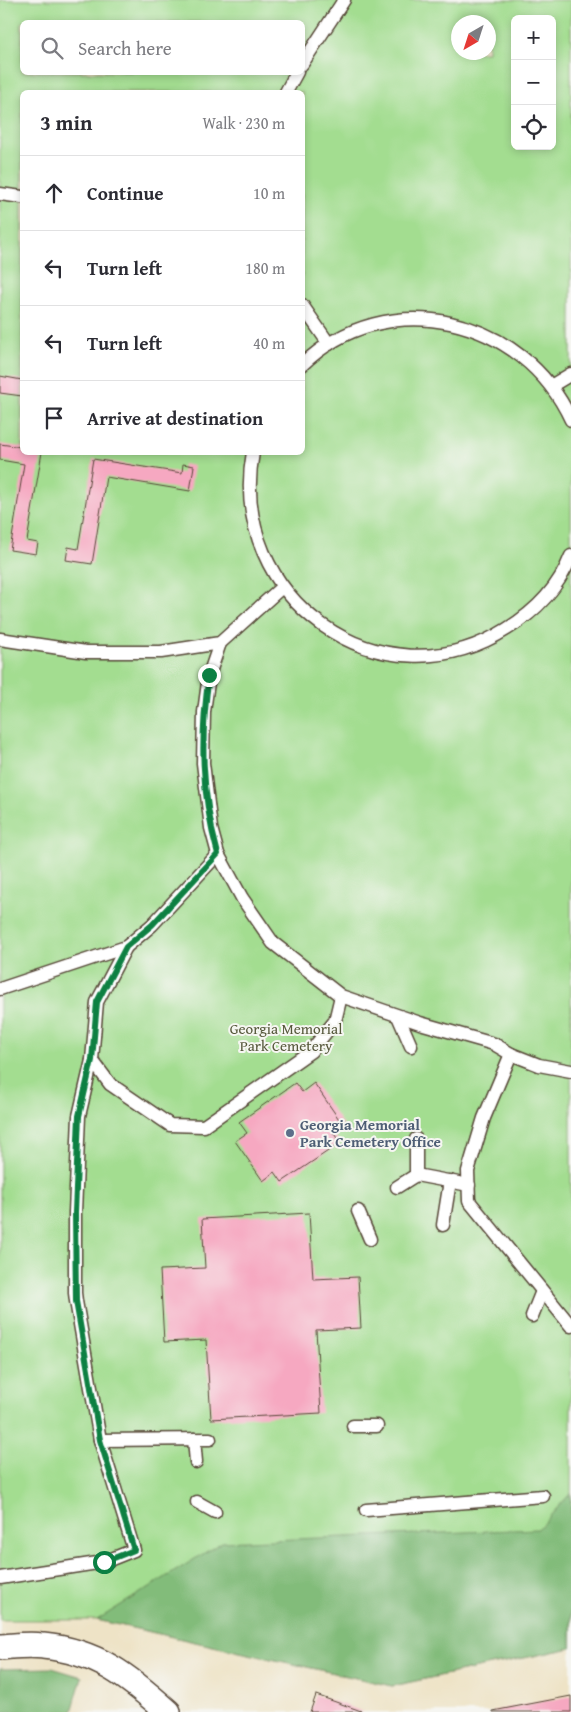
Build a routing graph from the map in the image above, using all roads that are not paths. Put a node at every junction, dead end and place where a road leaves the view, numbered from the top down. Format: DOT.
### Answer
graph roads {
  1 [pos="344,0"];
  2 [pos="305,59"];
  3 [pos="295,75"];
  4 [pos="287,90"];
  5 [pos="0,194"];
  6 [pos="20,197"];
  7 [pos="305,309"];
  8 [pos="330,344"];
  9 [pos="305,363"];
  10 [pos="571,374"];
  11 [pos="551,386"];
  12 [pos="571,420"];
  13 [pos="252,455"];
  14 [pos="571,556"];
  15 [pos="282,587"];
  16 [pos="0,639"];
  17 [pos="220,643"];
  18 [pos="218,854"];
  19 [pos="126,947"];
  20 [pos="0,989"];
  21 [pos="341,996"];
  22 [pos="398,1016"];
  23 [pos="411,1046"];
  24 [pos="511,1054"];
  25 [pos="92,1060"];
  26 [pos="571,1071"];
  27 [pos="416,1140"];
  28 [pos="416,1175"];
  29 [pos="450,1182"];
  30 [pos="469,1185"];
  31 [pos="397,1187"];
  32 [pos="358,1211"];
  33 [pos="443,1225"];
  34 [pos="370,1239"];
  35 [pos="542,1290"];
  36 [pos="532,1316"];
  37 [pos="571,1326"];
  38 [pos="354,1426"];
  39 [pos="377,1426"];
  40 [pos="194,1439"];
  41 [pos="210,1439"];
  42 [pos="100,1440"];
  43 [pos="196,1462"];
  44 [pos="543,1496"];
  45 [pos="197,1502"];
  46 [pos="366,1510"];
  47 [pos="215,1512"];
  48 [pos="0,1578"];
  49 [pos="0,1647"];
  50 [pos="168,1712"];
  1 -- 2 [label="lane"];
  3 -- 4 [label="lane"];
  5 -- 6 [label="lane"];
  7 -- 8 [label="lane"];
  8 -- 9 [label="lane"];
  8 -- 11 [label="lane"];
  10 -- 11 [label="lane"];
  11 -- 12 [label="lane"];
  13 -- 15 [label="lane"];
  14 -- 15 [label="lane"];
  15 -- 17 [label="lane"];
  16 -- 17 [label="lane"];
  17 -- 18 [label="lane"];
  18 -- 19 [label="lane"];
  18 -- 21 [label="lane"];
  19 -- 20 [label="lane"];
  19 -- 25 [label="lane"];
  21 -- 22 [label="lane"];
  21 -- 25 [label="lane"];
  22 -- 23 [label="lane"];
  22 -- 24 [label="lane"];
  24 -- 26 [label="lane"];
  24 -- 30 [label="lane"];
  25 -- 42 [label="lane"];
  27 -- 28 [label="lane"];
  28 -- 29 [label="lane"];
  28 -- 31 [label="lane"];
  29 -- 30 [label="lane"];
  29 -- 33 [label="lane"];
  30 -- 35 [label="lane"];
  32 -- 34 [label="lane"];
  35 -- 36 [label="lane"];
  35 -- 37 [label="lane"];
  38 -- 39 [label="lane"];
  40 -- 41 [label="lane"];
  40 -- 42 [label="lane"];
  40 -- 43 [label="lane"];
  42 -- 48 [label="lane"];
  44 -- 46 [label="lane"];
  45 -- 47 [label="lane"];
  49 -- 50 [label="street"];
}
